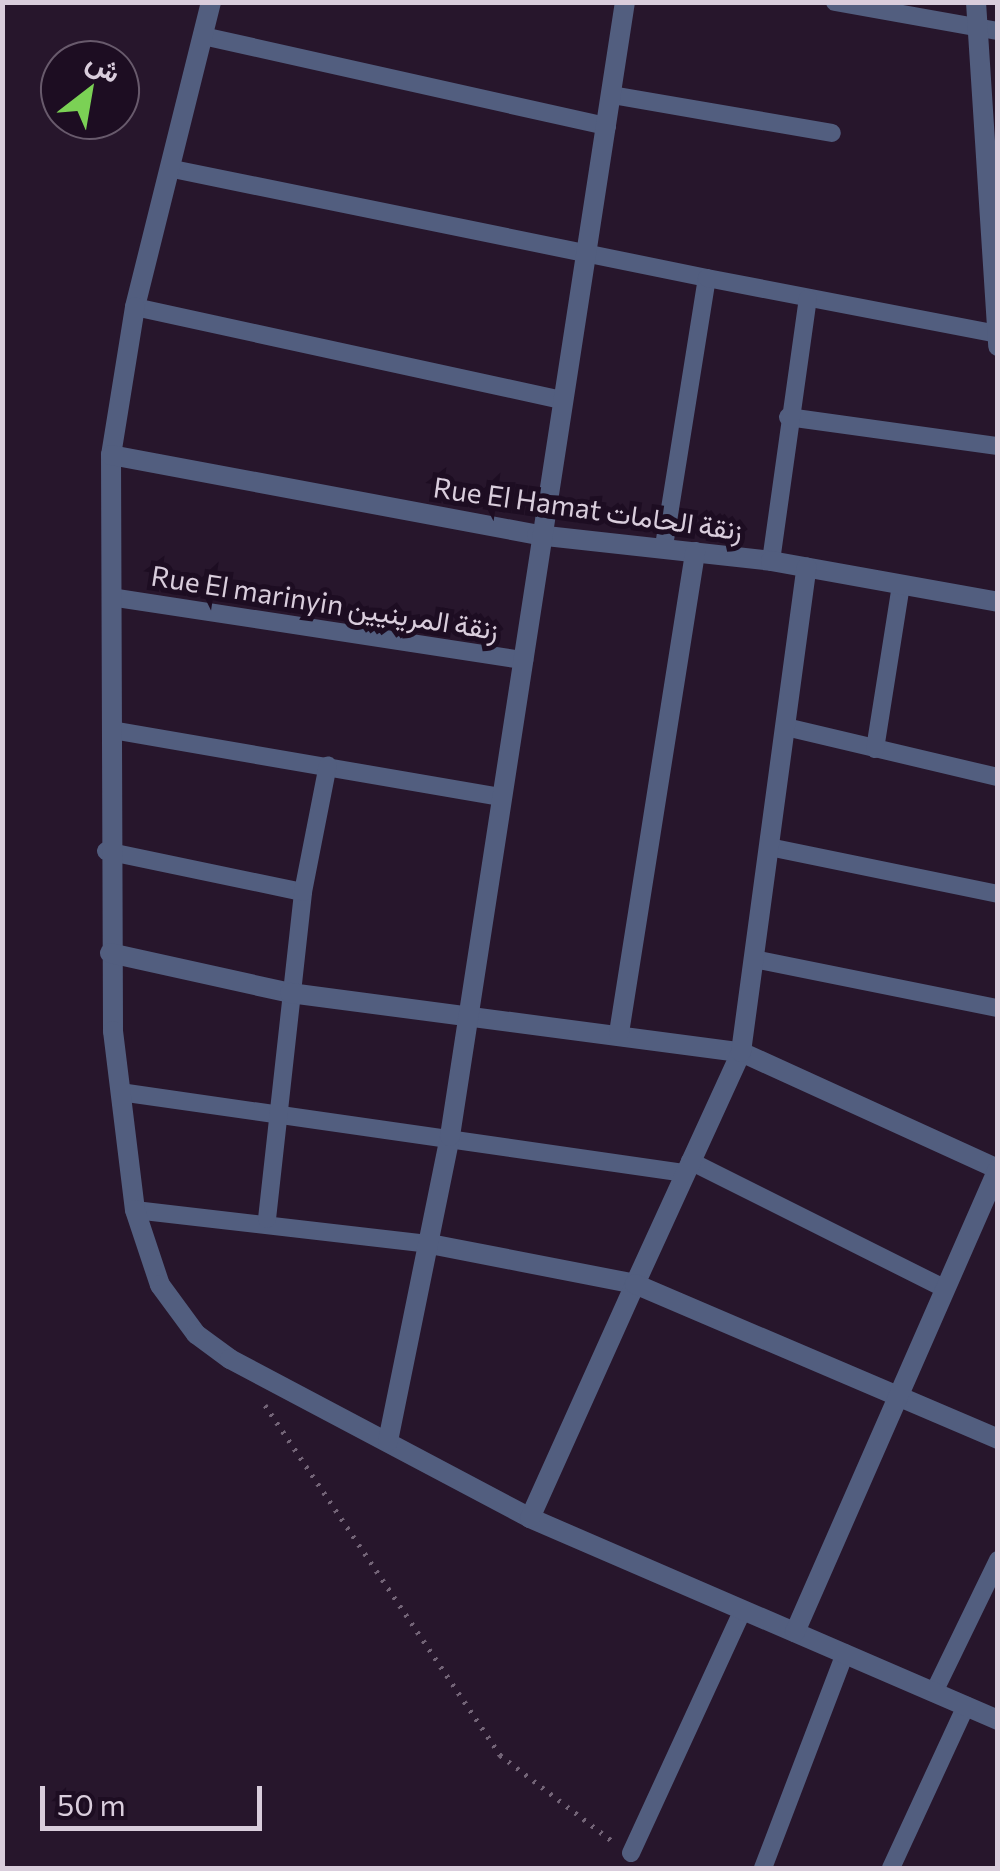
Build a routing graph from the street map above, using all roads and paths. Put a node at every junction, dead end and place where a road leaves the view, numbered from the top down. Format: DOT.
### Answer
graph roads {
  1 [pos="211,2"];
  2 [pos="625,2"];
  3 [pos="836,2"];
  4 [pos="976,2"];
  5 [pos="976,27"];
  6 [pos="998,31"];
  7 [pos="203,36"];
  8 [pos="612,95"];
  9 [pos="607,126"];
  10 [pos="832,133"];
  11 [pos="993,167"];
  12 [pos="174,169"];
  13 [pos="587,255"];
  14 [pos="707,278"];
  15 [pos="808,300"];
  16 [pos="136,307"];
  17 [pos="997,334"];
  18 [pos="998,346"];
  19 [pos="561,400"];
  20 [pos="788,417"];
  21 [pos="998,446"];
  22 [pos="112,455"];
  23 [pos="537,535"];
  24 [pos="664,546"];
  25 [pos="695,552"];
  26 [pos="771,561"];
  27 [pos="807,568"];
  28 [pos="901,584"];
  29 [pos="117,598"];
  30 [pos="998,602"];
  31 [pos="524,660"];
  32 [pos="786,728"];
  33 [pos="112,730"];
  34 [pos="875,749"];
  35 [pos="328,765"];
  36 [pos="998,777"];
  37 [pos="500,797"];
  38 [pos="774,848"];
  39 [pos="106,852"];
  40 [pos="303,892"];
  41 [pos="998,894"];
  42 [pos="110,953"];
  43 [pos="759,960"];
  44 [pos="290,993"];
  45 [pos="998,1008"];
  46 [pos="466,1019"];
  47 [pos="620,1033"];
  48 [pos="742,1052"];
  49 [pos="120,1092"];
  50 [pos="276,1113"];
  51 [pos="450,1136"];
  52 [pos="688,1167"];
  53 [pos="998,1169"];
  54 [pos="134,1210"];
  55 [pos="266,1219"];
  56 [pos="430,1244"];
  57 [pos="635,1284"];
  58 [pos="944,1288"];
  59 [pos="230,1359"];
  60 [pos="900,1396"];
  61 [pos="998,1439"];
  62 [pos="388,1441"];
  63 [pos="530,1518"];
  64 [pos="998,1560"];
  65 [pos="742,1612"];
  66 [pos="795,1632"];
  67 [pos="845,1653"];
  68 [pos="934,1692"];
  69 [pos="966,1706"];
  70 [pos="998,1720"];
  71 [pos="632,1853"];
  72 [pos="763,1868"];
  73 [pos="891,1868"];
  1 -- 7 [label="street"];
  2 -- 8 [label="street"];
  3 -- 5 [label="lane"];
  4 -- 5 [label="street"];
  5 -- 6 [label="lane"];
  5 -- 11 [label="street"];
  7 -- 9 [label="lane"];
  7 -- 12 [label="street"];
  8 -- 9 [label="street"];
  8 -- 10 [label="lane"];
  9 -- 13 [label="street"];
  11 -- 17 [label="street"];
  12 -- 13 [label="lane"];
  12 -- 16 [label="street"];
  13 -- 14 [label="lane"];
  13 -- 19 [label="street"];
  14 -- 15 [label="lane"];
  14 -- 24 [label="lane"];
  15 -- 17 [label="lane"];
  15 -- 20 [label="lane"];
  16 -- 19 [label="lane"];
  16 -- 22 [label="street"];
  17 -- 18 [label="street"];
  19 -- 23 [label="street"];
  20 -- 21 [label="lane"];
  20 -- 26 [label="lane"];
  22 -- 23 [label="street, Rue El Hamat زنقة الحامات"];
  22 -- 29 [label="street"];
  23 -- 24 [label="street, Rue El Hamat زنقة الحامات"];
  23 -- 31 [label="street"];
  24 -- 25 [label="street, Rue El Hamat زنقة الحامات"];
  25 -- 26 [label="street, Rue El Hamat زنقة الحامات"];
  25 -- 47 [label="street"];
  26 -- 27 [label="street, Rue El Hamat زنقة الحامات"];
  27 -- 28 [label="street, Rue El Hamat زنقة الحامات"];
  27 -- 32 [label="street"];
  28 -- 30 [label="street, Rue El Hamat زنقة الحامات"];
  28 -- 34 [label="lane"];
  29 -- 31 [label="lane, Rue El marinyin زنقة المرينيين"];
  29 -- 33 [label="street"];
  31 -- 37 [label="street"];
  32 -- 34 [label="lane"];
  32 -- 38 [label="street"];
  33 -- 35 [label="lane"];
  33 -- 39 [label="street"];
  34 -- 36 [label="lane"];
  35 -- 37 [label="lane"];
  35 -- 40 [label="lane"];
  37 -- 46 [label="street"];
  38 -- 41 [label="lane"];
  38 -- 43 [label="street"];
  39 -- 40 [label="lane"];
  39 -- 42 [label="street"];
  40 -- 44 [label="lane"];
  42 -- 44 [label="street"];
  42 -- 49 [label="street"];
  43 -- 45 [label="lane"];
  43 -- 48 [label="street"];
  44 -- 46 [label="street"];
  44 -- 50 [label="lane"];
  46 -- 47 [label="street"];
  46 -- 51 [label="street"];
  47 -- 48 [label="street"];
  48 -- 52 [label="street"];
  48 -- 53 [label="street"];
  49 -- 50 [label="lane"];
  49 -- 54 [label="street"];
  50 -- 51 [label="lane"];
  50 -- 55 [label="lane"];
  51 -- 52 [label="lane"];
  51 -- 56 [label="street"];
  52 -- 57 [label="street"];
  52 -- 58 [label="lane"];
  53 -- 58 [label="street"];
  54 -- 55 [label="lane"];
  54 -- 59 [label="street"];
  55 -- 56 [label="lane"];
  56 -- 57 [label="street"];
  56 -- 62 [label="street"];
  57 -- 60 [label="street"];
  57 -- 63 [label="street"];
  58 -- 60 [label="street"];
  59 -- 62 [label="street"];
  59 -- 71 [label="path"];
  60 -- 61 [label="street"];
  60 -- 66 [label="street"];
  62 -- 63 [label="street"];
  63 -- 65 [label="street"];
  64 -- 68 [label="lane"];
  65 -- 66 [label="street"];
  65 -- 71 [label="lane"];
  66 -- 67 [label="street"];
  67 -- 68 [label="street"];
  67 -- 72 [label="lane"];
  68 -- 69 [label="street"];
  69 -- 70 [label="street"];
  69 -- 73 [label="lane"];
}
